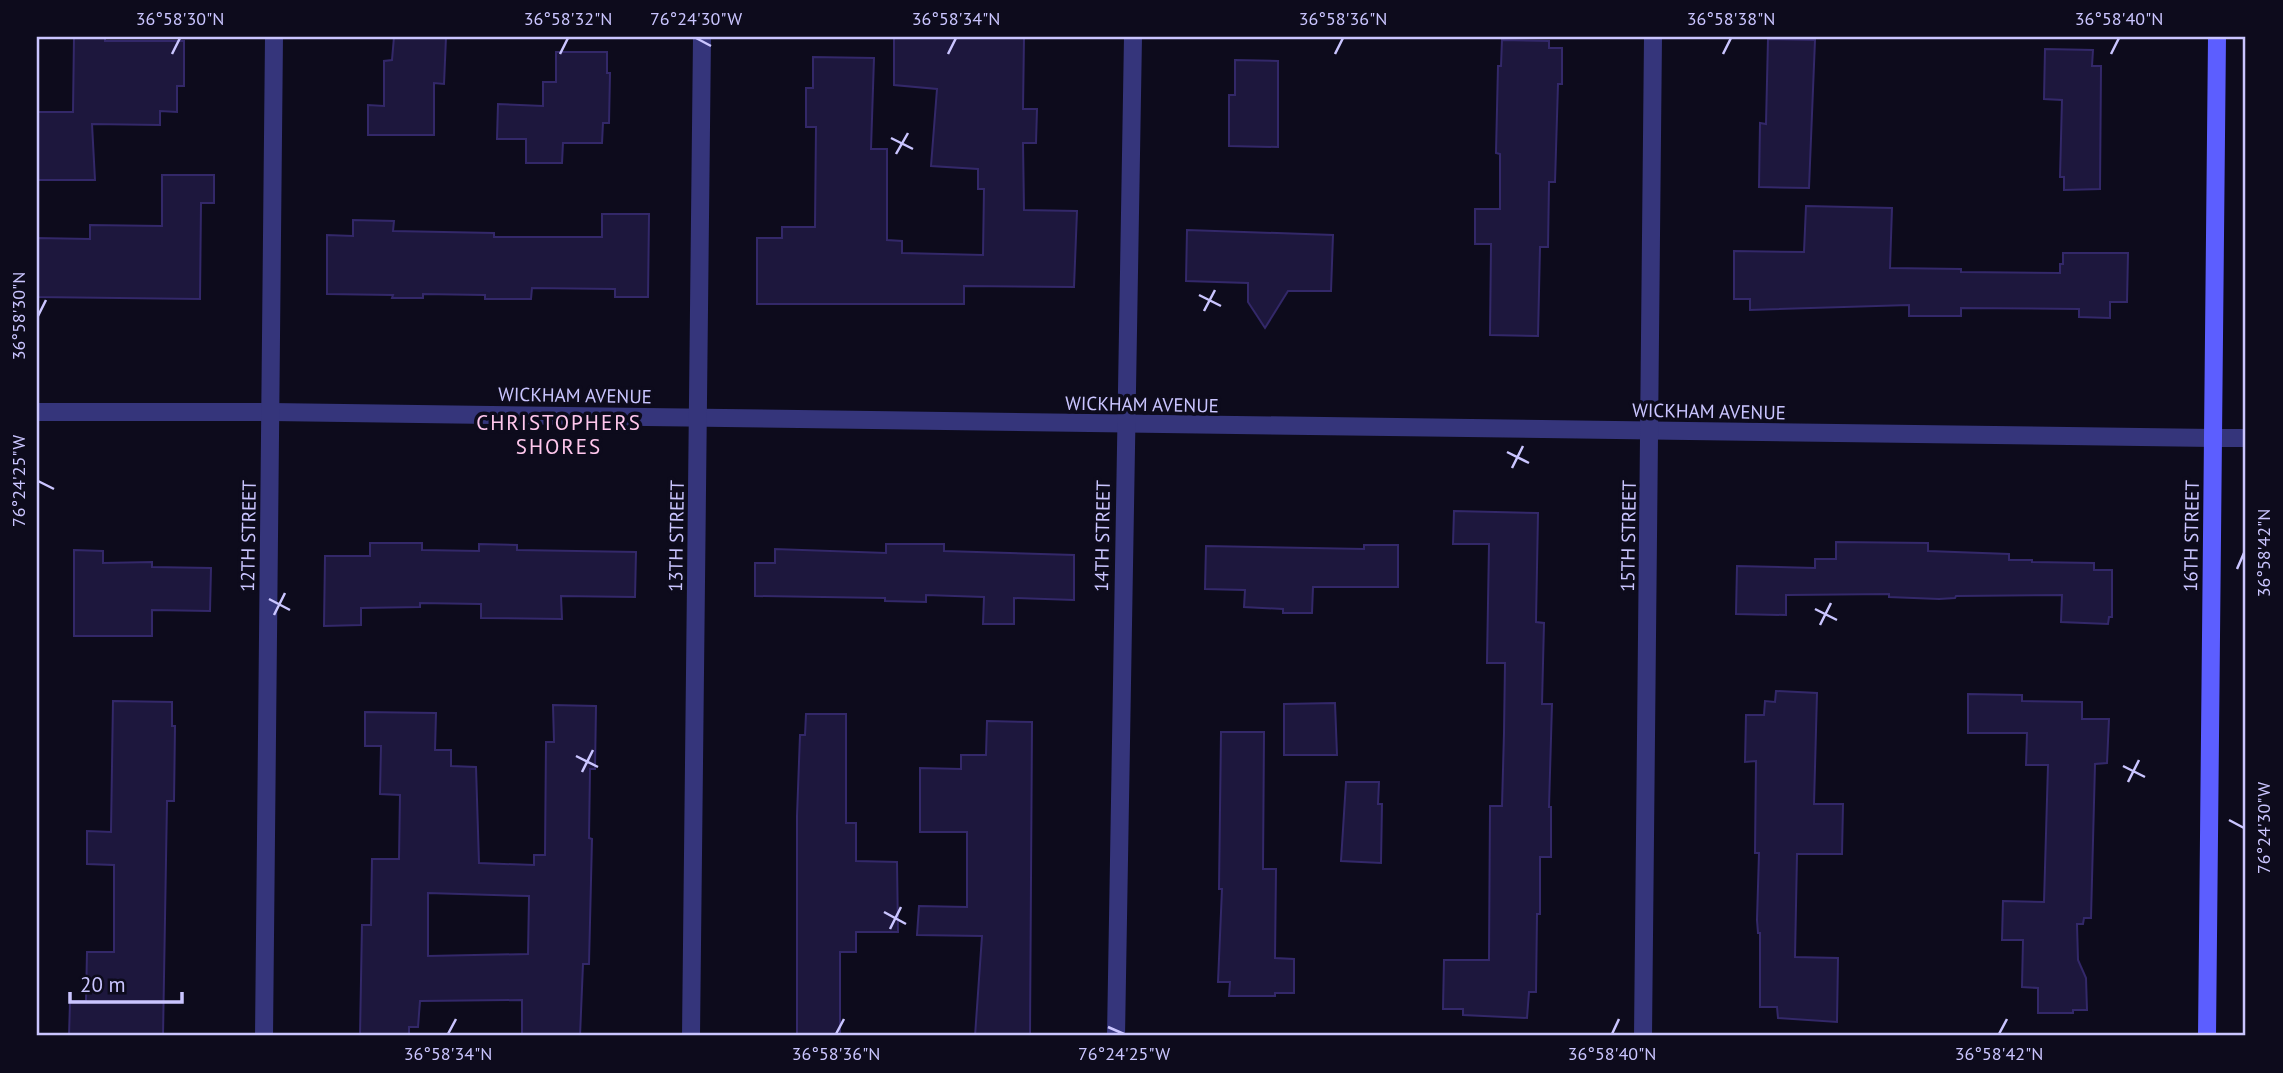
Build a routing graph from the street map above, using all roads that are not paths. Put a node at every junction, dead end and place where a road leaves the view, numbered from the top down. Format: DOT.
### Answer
graph roads {
  1 [pos="274,37"];
  2 [pos="702,37"];
  3 [pos="1133,37"];
  4 [pos="1653,37"];
  5 [pos="2217,37"];
  6 [pos="37,412"];
  7 [pos="271,412"];
  8 [pos="698,418"];
  9 [pos="1127,425"];
  10 [pos="1650,431"];
  11 [pos="2213,438"];
  12 [pos="2246,439"];
  13 [pos="264,1036"];
  14 [pos="691,1036"];
  15 [pos="1116,1036"];
  16 [pos="1643,1036"];
  17 [pos="2207,1036"];
  1 -- 7 [label="street, 12TH STREET"];
  2 -- 8 [label="street, 13TH STREET"];
  3 -- 9 [label="street, 14TH STREET"];
  4 -- 10 [label="street, 15TH STREET"];
  5 -- 11 [label="main road, 16TH STREET"];
  6 -- 7 [label="street, WICKHAM AVENUE"];
  7 -- 8 [label="street, WICKHAM AVENUE"];
  7 -- 13 [label="street, 12TH STREET"];
  8 -- 9 [label="street, WICKHAM AVENUE"];
  8 -- 14 [label="street, 13TH STREET"];
  9 -- 10 [label="street, WICKHAM AVENUE"];
  9 -- 15 [label="street, 14TH STREET"];
  10 -- 11 [label="street, WICKHAM AVENUE"];
  10 -- 16 [label="street, 15TH STREET"];
  11 -- 12 [label="street, WICKHAM AVENUE"];
  11 -- 17 [label="main road, 16TH STREET"];
}
